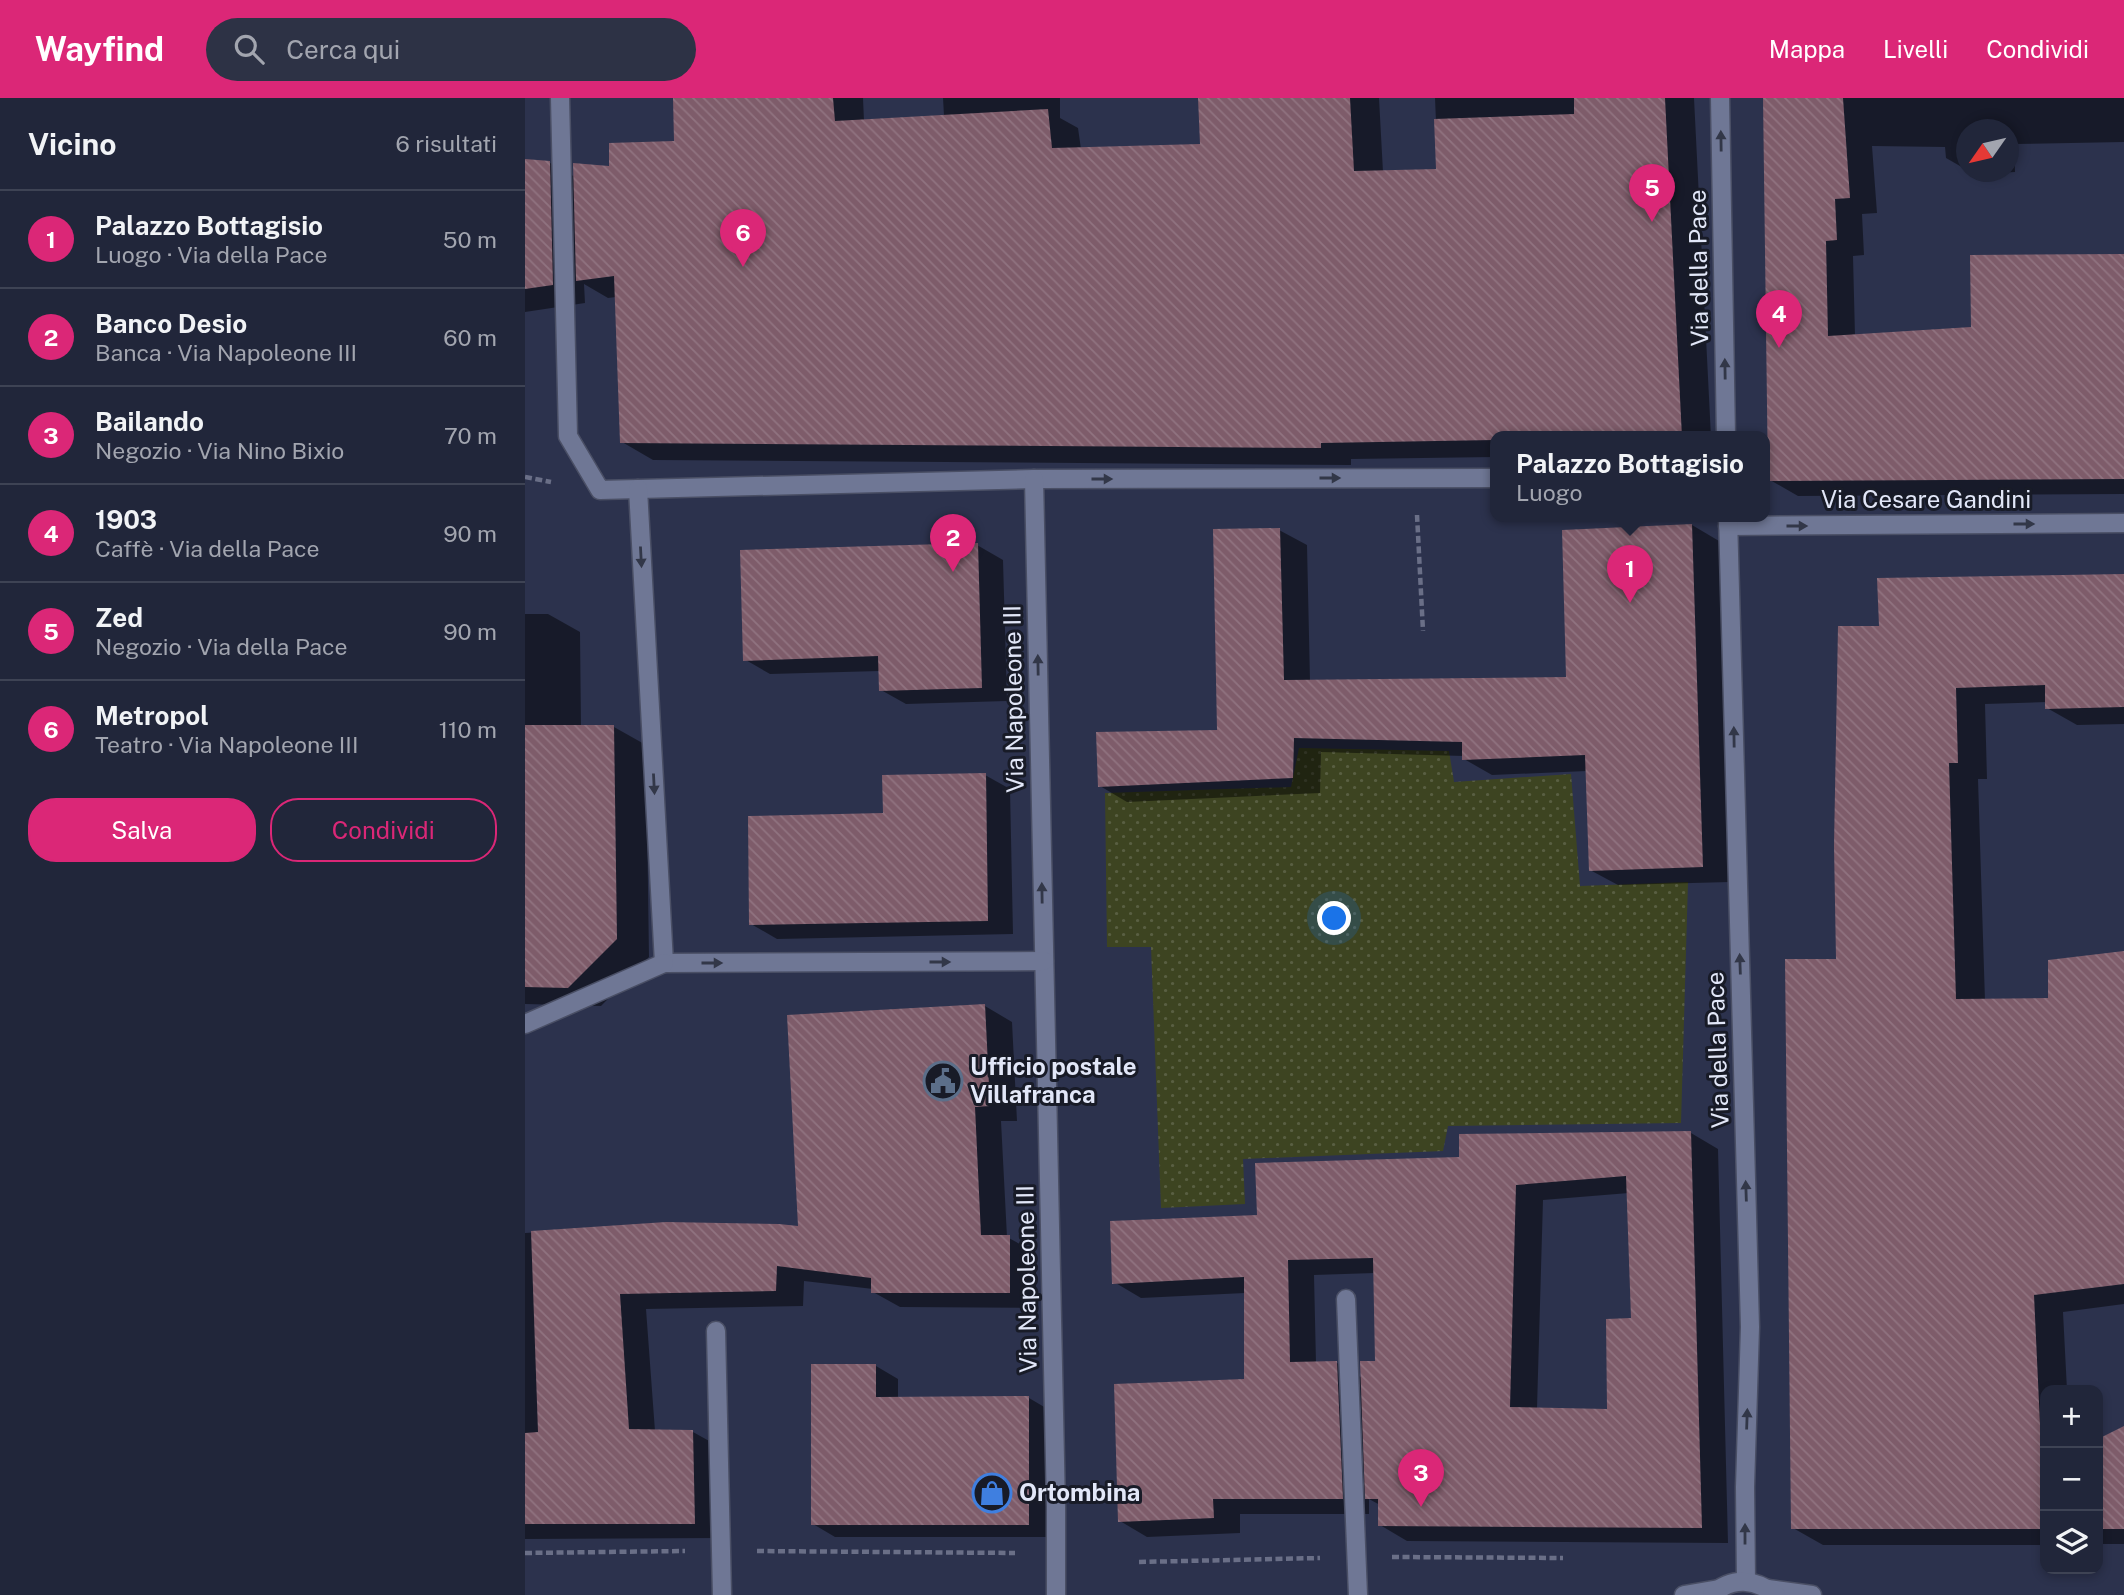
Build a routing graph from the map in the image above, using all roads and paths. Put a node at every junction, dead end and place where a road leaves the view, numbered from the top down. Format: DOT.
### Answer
graph roads {
  1 [pos="560,98"];
  2 [pos="1720,98"];
  3 [pos="1726,431"];
  4 [pos="1419,478"];
  5 [pos="1490,478"];
  6 [pos="1034,479"];
  7 [pos="638,488"];
  8 [pos="1728,522"];
  9 [pos="2124,523"];
  10 [pos="1423,631"];
  11 [pos="1044,961"];
  12 [pos="664,963"];
  13 [pos="525,1024"];
  14 [pos="1346,1300"];
  15 [pos="716,1331"];
  16 [pos="721,1551"];
  17 [pos="525,1553"];
  18 [pos="1014,1553"];
  19 [pos="1746,1581"];
  20 [pos="1715,1592"];
  21 [pos="1772,1592"];
  22 [pos="722,1595"];
  23 [pos="1056,1595"];
  24 [pos="1358,1595"];
  25 [pos="1684,1595"];
  26 [pos="1812,1595"];
  1 -- 7 [label="street"];
  3 -- 2 [label="street, Via della Pace, one-way"];
  4 -- 5 [label="street"];
  6 -- 4 [label="street, one-way"];
  4 -- 10 [label="path"];
  6 -- 7 [label="street"];
  11 -- 6 [label="street, Via Napoleone III, one-way"];
  7 -- 12 [label="street, one-way"];
  8 -- 9 [label="street, Via Cesare Gandini, one-way"];
  19 -- 8 [label="street, Via della Pace, one-way"];
  12 -- 11 [label="street, one-way"];
  11 -- 23 [label="street, Via Napoleone III"];
  12 -- 13 [label="street"];
  14 -- 24 [label="street"];
  15 -- 16 [label="street"];
  16 -- 17 [label="path"];
  16 -- 18 [label="path"];
  16 -- 22 [label="street"];
  19 -- 20 [label="street"];
  19 -- 21 [label="street"];
  20 -- 25 [label="street"];
  21 -- 26 [label="street"];
}
